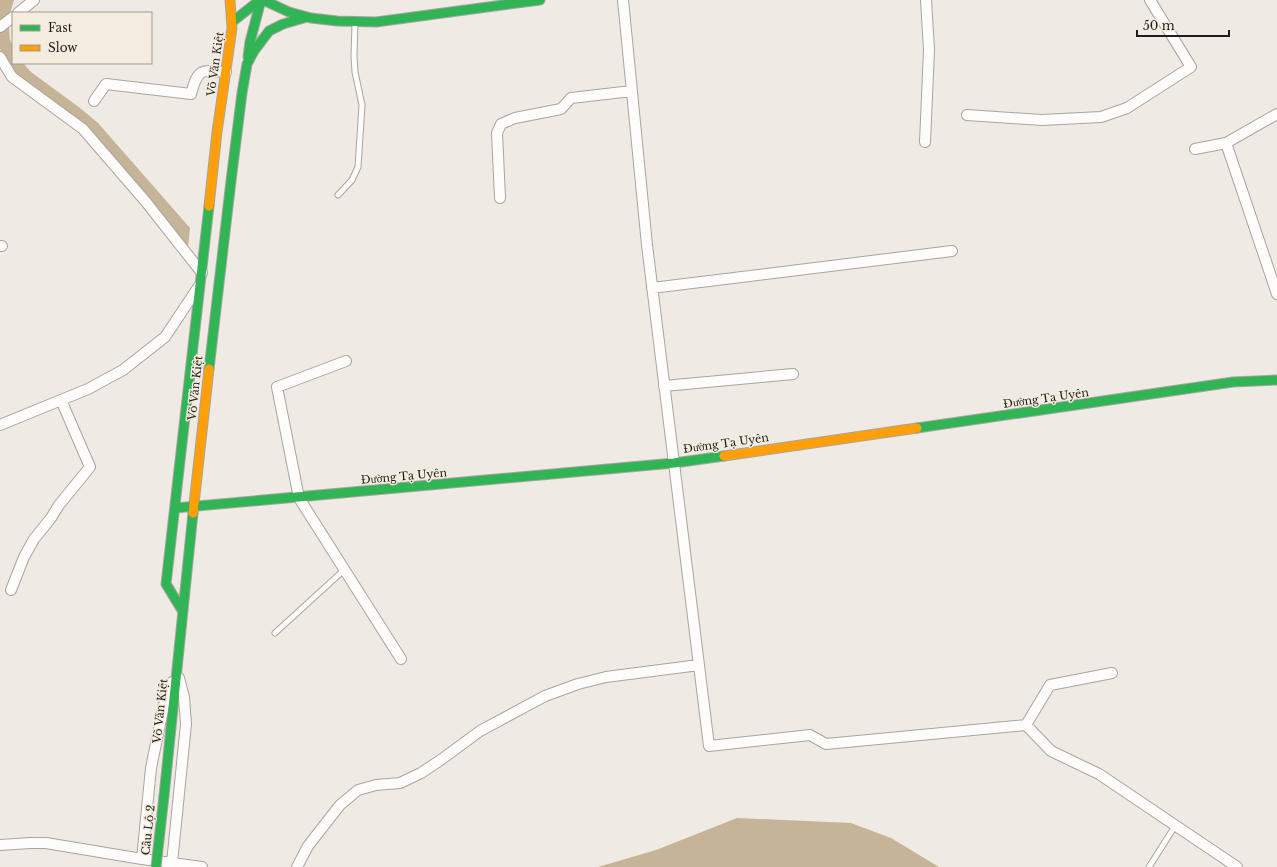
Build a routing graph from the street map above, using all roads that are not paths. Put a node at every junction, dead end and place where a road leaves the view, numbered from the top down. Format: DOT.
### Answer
graph roads {
  1 [pos="34,0"];
  2 [pos="230,0"];
  3 [pos="261,0"];
  4 [pos="540,0"];
  5 [pos="623,0"];
  6 [pos="926,0"];
  7 [pos="1150,0"];
  8 [pos="22,10"];
  9 [pos="307,17"];
  10 [pos="12,18"];
  11 [pos="355,21"];
  12 [pos="232,22"];
  13 [pos="0,27"];
  14 [pos="0,57"];
  15 [pos="238,63"];
  16 [pos="226,72"];
  17 [pos="632,91"];
  18 [pos="94,100"];
  19 [pos="1277,114"];
  20 [pos="967,115"];
  21 [pos="925,142"];
  22 [pos="1226,143"];
  23 [pos="1195,149"];
  24 [pos="338,195"];
  25 [pos="500,198"];
  26 [pos="952,251"];
  27 [pos="202,278"];
  28 [pos="652,288"];
  29 [pos="1277,294"];
  30 [pos="346,361"];
  31 [pos="793,374"];
  32 [pos="1277,380"];
  33 [pos="664,386"];
  34 [pos="61,400"];
  35 [pos="0,425"];
  36 [pos="674,463"];
  37 [pos="299,498"];
  38 [pos="194,506"];
  39 [pos="175,508"];
  40 [pos="344,570"];
  41 [pos="11,590"];
  42 [pos="182,610"];
  43 [pos="275,632"];
  44 [pos="401,659"];
  45 [pos="699,665"];
  46 [pos="176,671"];
  47 [pos="1112,673"];
  48 [pos="1026,725"];
  49 [pos="164,796"];
  50 [pos="1175,826"];
  51 [pos="0,845"];
  52 [pos="142,859"];
  53 [pos="172,863"];
  54 [pos="156,867"];
  55 [pos="202,867"];
  56 [pos="297,867"];
  57 [pos="1149,867"];
  58 [pos="1237,867"];
  1 -- 8 [label="street"];
  2 -- 12 [label="main road, Võ Văn Kiệt"];
  3 -- 9 [label="main road"];
  3 -- 12 [label="main road"];
  3 -- 15 [label="main road"];
  4 -- 11 [label="main road"];
  5 -- 17 [label="street"];
  6 -- 21 [label="street"];
  7 -- 20 [label="street"];
  9 -- 11 [label="main road"];
  9 -- 15 [label="main road, Võ Văn Kiệt"];
  10 -- 13 [label="street"];
  11 -- 24 [label="lane"];
  12 -- 15 [label="main road, Võ Văn Kiệt"];
  14 -- 27 [label="street"];
  15 -- 16 [label="main road, Võ Văn Kiệt"];
  15 -- 38 [label="main road, Võ Văn Kiệt"];
  16 -- 18 [label="street"];
  16 -- 27 [label="main road, Võ Văn Kiệt"];
  17 -- 25 [label="street"];
  17 -- 28 [label="street"];
  19 -- 22 [label="street"];
  22 -- 23 [label="street"];
  22 -- 29 [label="street"];
  26 -- 28 [label="street"];
  27 -- 34 [label="street"];
  27 -- 39 [label="main road, Võ Văn Kiệt"];
  28 -- 33 [label="street"];
  30 -- 37 [label="street"];
  31 -- 33 [label="street"];
  32 -- 36 [label="main road, Đường Tạ Uyên"];
  33 -- 36 [label="street"];
  34 -- 35 [label="street"];
  34 -- 41 [label="street"];
  36 -- 37 [label="main road, Đường Tạ Uyên"];
  36 -- 45 [label="street"];
  37 -- 38 [label="main road, Đường Tạ Uyên"];
  37 -- 40 [label="street"];
  38 -- 39 [label="main road, Đường Tạ Uyên"];
  38 -- 42 [label="main road, Võ Văn Kiệt"];
  39 -- 42 [label="main road, Võ Văn Kiệt"];
  40 -- 43 [label="lane"];
  40 -- 44 [label="street"];
  42 -- 46 [label="main road, Võ Văn Kiệt"];
  45 -- 48 [label="street"];
  45 -- 56 [label="street"];
  46 -- 49 [label="main road, Võ Văn Kiệt"];
  46 -- 52 [label="street"];
  46 -- 53 [label="street"];
  47 -- 48 [label="street"];
  48 -- 50 [label="street"];
  49 -- 54 [label="main road, Cầu Lộ 2, bridge"];
  50 -- 57 [label="lane"];
  50 -- 58 [label="street"];
  51 -- 52 [label="street"];
  52 -- 53 [label="street"];
  53 -- 55 [label="street"];
}
